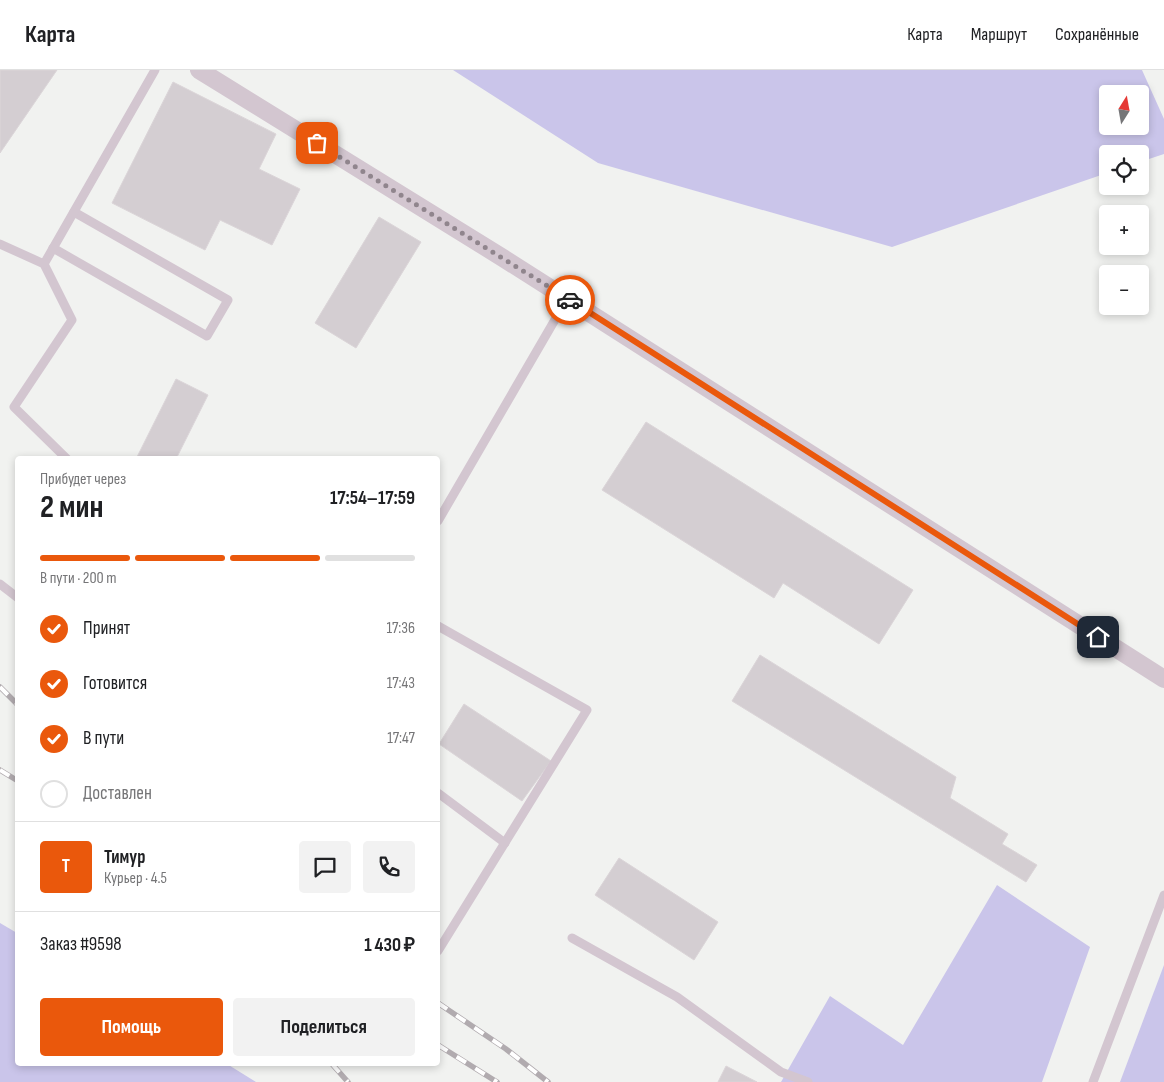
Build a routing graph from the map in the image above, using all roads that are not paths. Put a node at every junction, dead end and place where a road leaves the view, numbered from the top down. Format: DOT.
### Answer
graph roads {
  1 [pos="155,70"];
  2 [pos="199,70"];
  3 [pos="74,212"];
  4 [pos="0,244"];
  5 [pos="53,248"];
  6 [pos="44,264"];
  7 [pos="567,299"];
  8 [pos="65,456"];
  9 [pos="440,518"];
  10 [pos="0,584"];
  11 [pos="15,596"];
  12 [pos="440,627"];
  13 [pos="1164,679"];
  14 [pos="440,794"];
  15 [pos="505,843"];
  16 [pos="1164,895"];
  17 [pos="572,938"];
  18 [pos="440,948"];
  19 [pos="808,1082"];
  20 [pos="1093,1082"];
  1 -- 3 [label="lane"];
  2 -- 7 [label="street"];
  3 -- 5 [label="lane"];
  3 -- 5 [label="lane"];
  4 -- 6 [label="lane"];
  5 -- 6 [label="lane"];
  6 -- 8 [label="lane"];
  7 -- 9 [label="lane"];
  7 -- 13 [label="street"];
  10 -- 11 [label="lane"];
  12 -- 15 [label="lane"];
  14 -- 15 [label="lane"];
  15 -- 18 [label="lane"];
  16 -- 20 [label="lane"];
  17 -- 19 [label="lane"];
}
